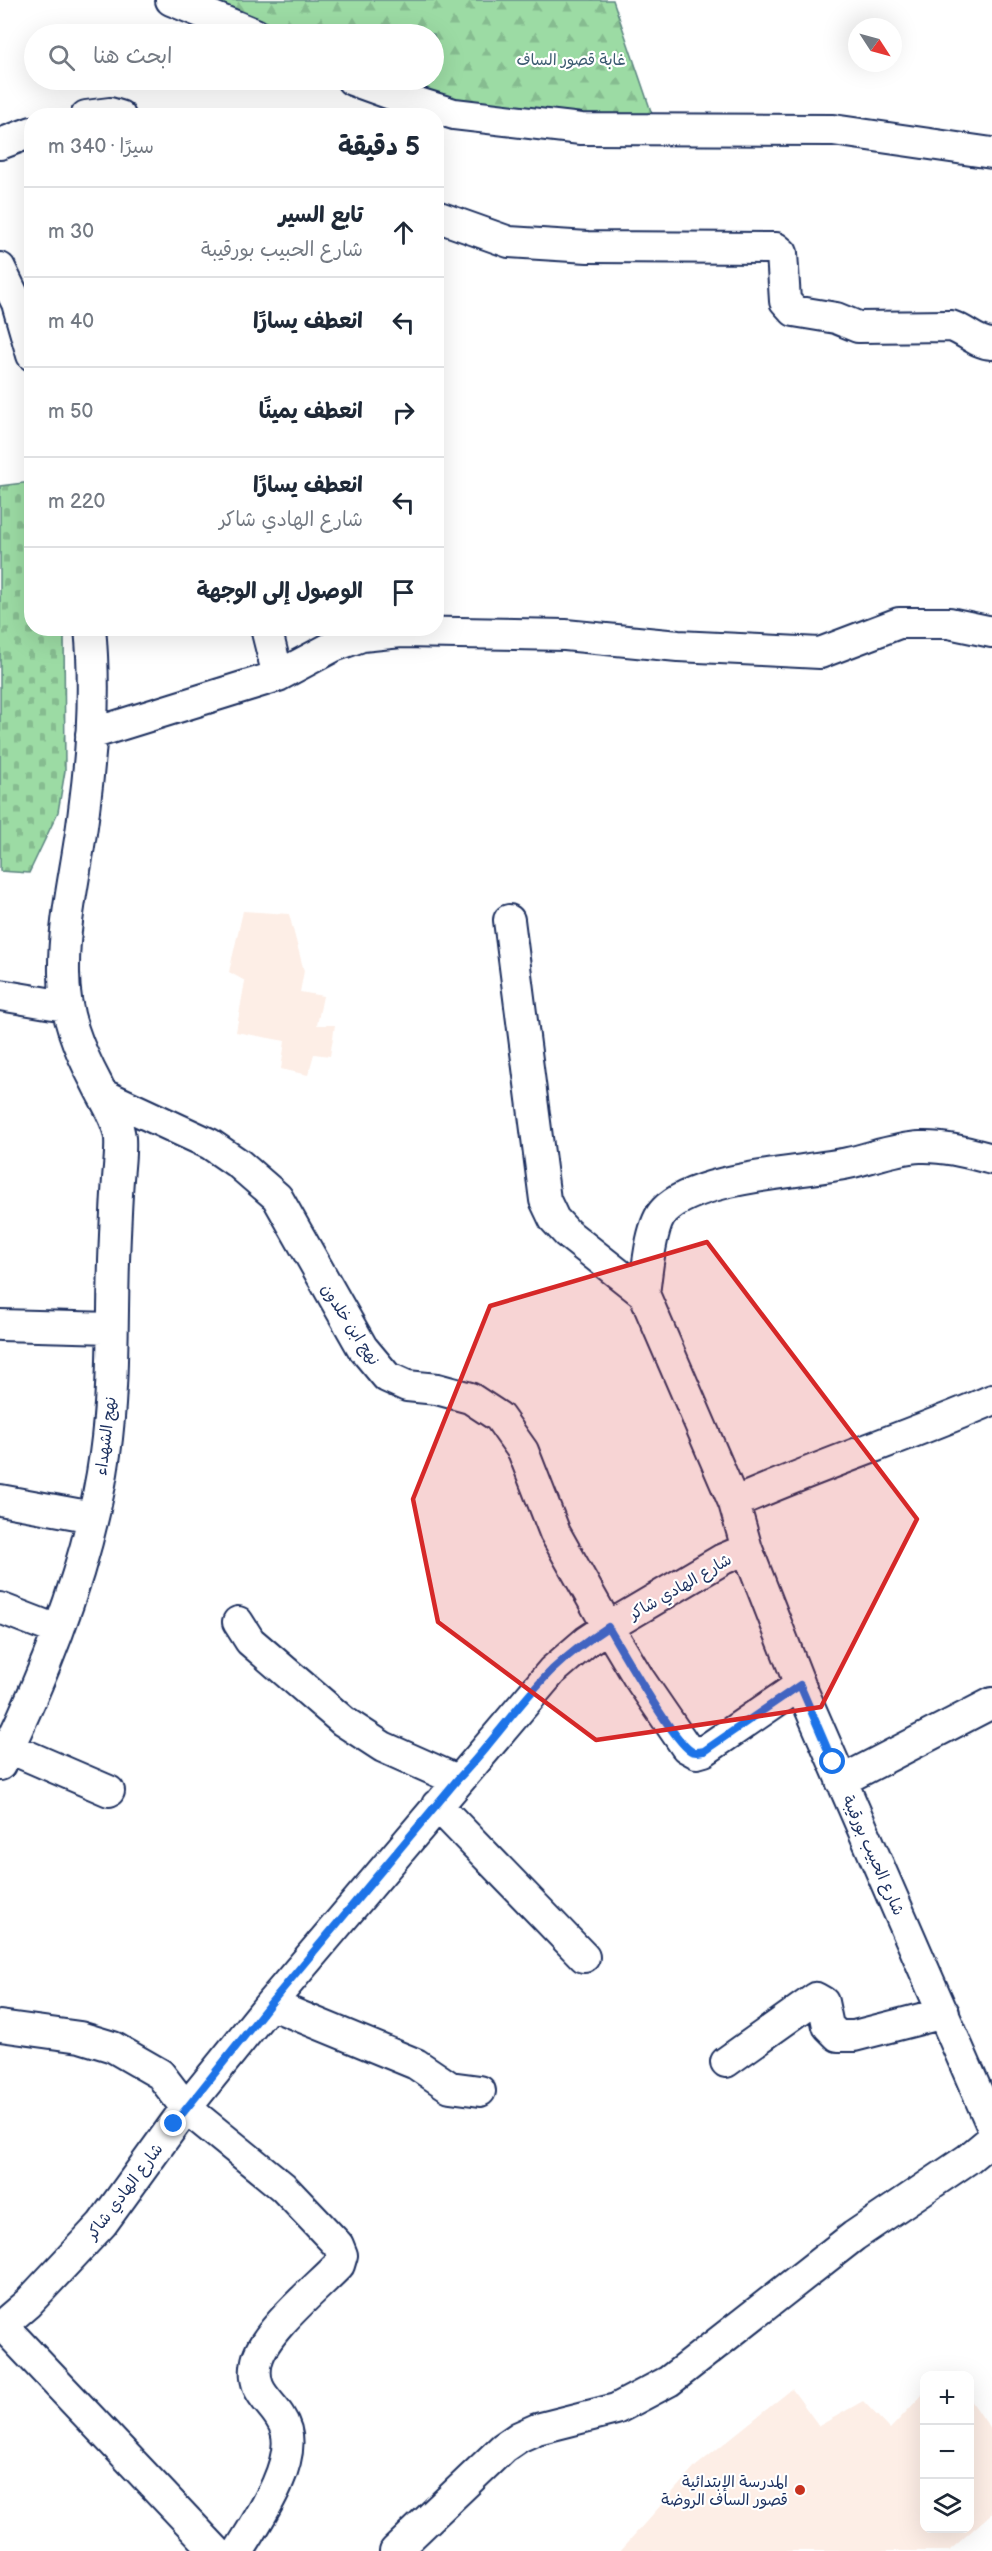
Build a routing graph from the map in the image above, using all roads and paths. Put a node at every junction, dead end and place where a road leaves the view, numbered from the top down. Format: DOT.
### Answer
graph roads {
  1 [pos="171,0"];
  2 [pos="230,24"];
  3 [pos="369,90"];
  4 [pos="397,106"];
  5 [pos="444,113"];
  6 [pos="24,135"];
  7 [pos="0,144"];
  8 [pos="992,153"];
  9 [pos="444,219"];
  10 [pos="0,268"];
  11 [pos="24,327"];
  12 [pos="992,344"];
  13 [pos="992,632"];
  14 [pos="444,633"];
  15 [pos="90,636"];
  16 [pos="268,636"];
  17 [pos="362,636"];
  18 [pos="278,676"];
  19 [pos="91,734"];
  20 [pos="509,920"];
  21 [pos="0,995"];
  22 [pos="65,1006"];
  23 [pos="102,1094"];
  24 [pos="992,1160"];
  25 [pos="644,1294"];
  26 [pos="0,1325"];
  27 [pos="112,1328"];
  28 [pos="992,1400"];
  29 [pos="0,1500"];
  30 [pos="734,1503"];
  31 [pos="93,1517"];
  32 [pos="747,1549"];
  33 [pos="0,1608"];
  34 [pos="238,1622"];
  35 [pos="608,1627"];
  36 [pos="57,1630"];
  37 [pos="800,1685"];
  38 [pos="992,1703"];
  39 [pos="4,1756"];
  40 [pos="457,1780"];
  41 [pos="842,1781"];
  42 [pos="109,1791"];
  43 [pos="437,1805"];
  44 [pos="584,1957"];
  45 [pos="270,2004"];
  46 [pos="944,2013"];
  47 [pos="0,2026"];
  48 [pos="726,2062"];
  49 [pos="480,2091"];
  50 [pos="186,2108"];
  51 [pos="992,2126"];
  52 [pos="992,2139"];
  53 [pos="1,2326"];
  54 [pos="216,2551"];
  55 [pos="239,2551"];
  56 [pos="395,2551"];
  1 -- 2 [label="street"];
  3 -- 4 [label="street"];
  5 -- 8 [label="street"];
  6 -- 7 [label="street"];
  9 -- 12 [label="street"];
  10 -- 11 [label="street"];
  13 -- 14 [label="street"];
  15 -- 19 [label="street, نهج الشهداء"];
  16 -- 18 [label="street"];
  17 -- 18 [label="street"];
  18 -- 19 [label="street"];
  19 -- 22 [label="street, نهج الشهداء"];
  20 -- 25 [label="street"];
  21 -- 22 [label="street"];
  22 -- 23 [label="street, نهج الشهداء"];
  23 -- 27 [label="street, نهج الشهداء"];
  23 -- 35 [label="street, نهج ابن خلدون"];
  24 -- 25 [label="street"];
  25 -- 30 [label="street, شارع الحبيب بورقيبة"];
  26 -- 27 [label="street"];
  27 -- 31 [label="street, نهج الشهداء"];
  28 -- 30 [label="street"];
  29 -- 31 [label="street"];
  30 -- 32 [label="street, شارع الحبيب بورقيبة"];
  31 -- 36 [label="street, نهج الشهداء"];
  32 -- 35 [label="street, شارع الهادي شاكر"];
  32 -- 37 [label="street, شارع الحبيب بورقيبة"];
  33 -- 36 [label="street"];
  34 -- 40 [label="street"];
  35 -- 37 [label="street, نهج ابن خلدون"];
  35 -- 40 [label="street, شارع الهادي شاكر"];
  36 -- 39 [label="street, نهج الشهداء"];
  37 -- 41 [label="street, شارع الحبيب بورقيبة"];
  38 -- 41 [label="street"];
  39 -- 42 [label="street"];
  40 -- 43 [label="street, شارع الهادي شاكر"];
  41 -- 46 [label="street, شارع الحبيب بورقيبة"];
  43 -- 44 [label="street"];
  43 -- 45 [label="street, شارع الهادي شاكر"];
  45 -- 49 [label="street"];
  45 -- 50 [label="street, شارع الهادي شاكر"];
  46 -- 48 [label="street"];
  46 -- 51 [label="street, شارع الحبيب بورقيبة"];
  47 -- 50 [label="street"];
  50 -- 53 [label="street, شارع الهادي شاكر"];
  50 -- 55 [label="street"];
  52 -- 56 [label="street"];
  53 -- 54 [label="street"];
}
